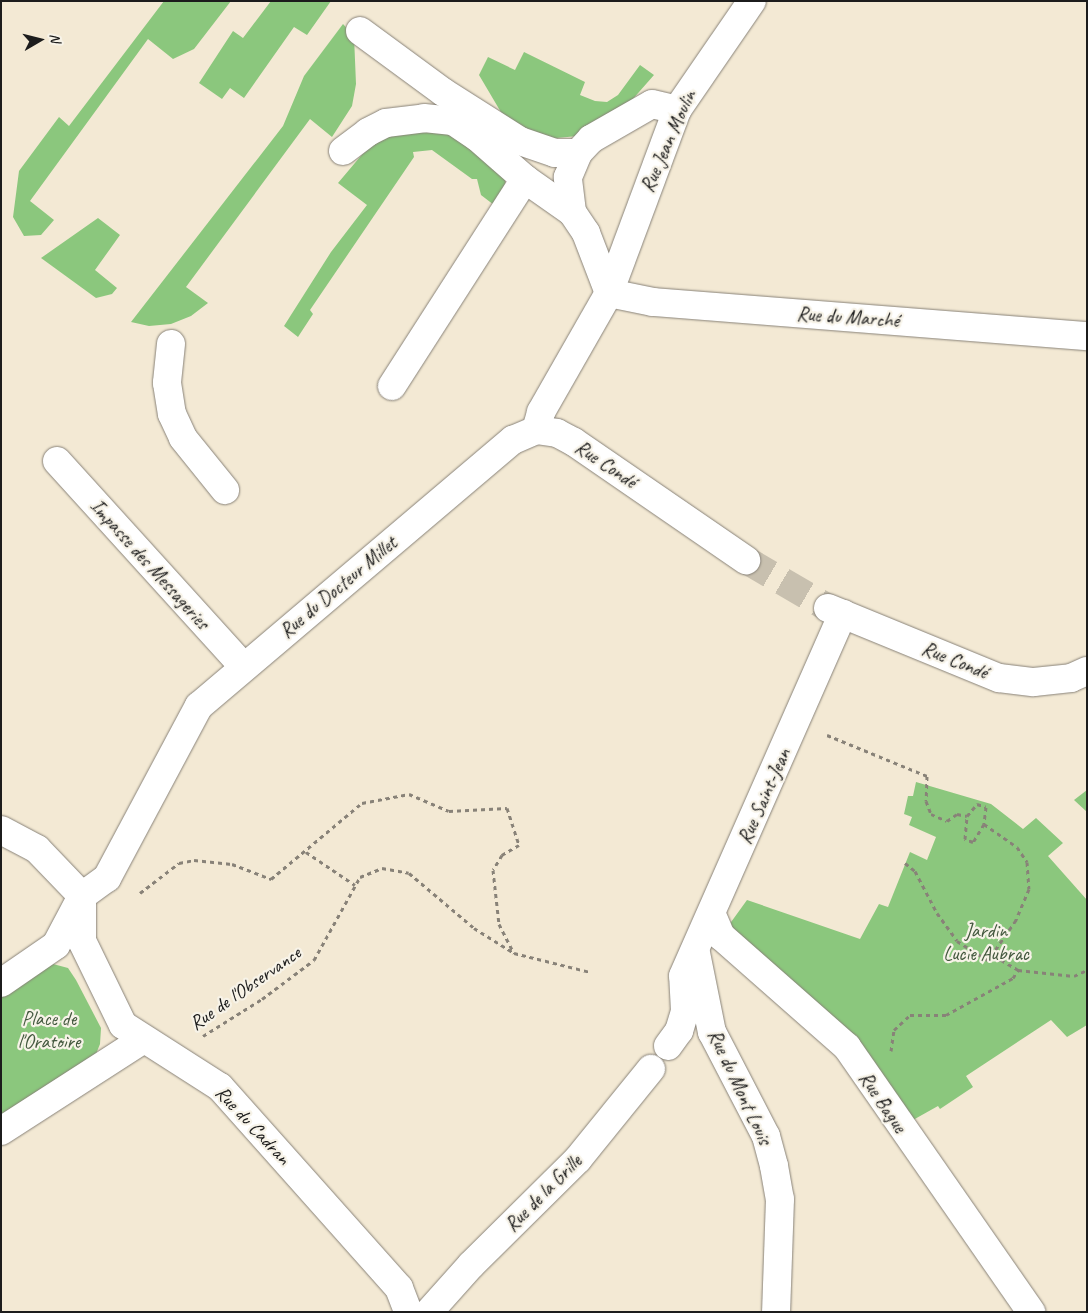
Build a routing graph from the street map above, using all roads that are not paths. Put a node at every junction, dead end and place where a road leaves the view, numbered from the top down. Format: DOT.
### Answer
graph roads {
  1 [pos="752,1"];
  2 [pos="360,30"];
  3 [pos="677,110"];
  4 [pos="343,151"];
  5 [pos="578,152"];
  6 [pos="525,179"];
  7 [pos="572,212"];
  8 [pos="609,293"];
  9 [pos="1087,336"];
  10 [pos="171,344"];
  11 [pos="392,386"];
  12 [pos="536,430"];
  13 [pos="57,461"];
  14 [pos="225,490"];
  15 [pos="746,560"];
  16 [pos="836,611"];
  17 [pos="244,666"];
  18 [pos="1087,671"];
  19 [pos="1,830"];
  20 [pos="82,896"];
  21 [pos="712,915"];
  22 [pos="696,952"];
  23 [pos="1,983"];
  24 [pos="142,1040"];
  25 [pos="668,1046"];
  26 [pos="651,1069"];
  27 [pos="1,1131"];
  28 [pos="408,1312"];
  29 [pos="429,1312"];
  30 [pos="776,1312"];
  31 [pos="1031,1312"];
  1 -- 3 [label="street, Rue Jean Moulin"];
  2 -- 5 [label="street"];
  3 -- 5 [label="street"];
  3 -- 8 [label="street, Rue Jean Moulin"];
  4 -- 6 [label="street"];
  5 -- 7 [label="street"];
  6 -- 7 [label="street"];
  6 -- 11 [label="street"];
  7 -- 8 [label="street"];
  8 -- 9 [label="street, Rue du Marché"];
  8 -- 12 [label="street"];
  10 -- 14 [label="street"];
  12 -- 15 [label="street, Rue Condé"];
  12 -- 17 [label="street, Rue du Docteur Millet"];
  13 -- 17 [label="street, Impasse des Messageries"];
  16 -- 18 [label="street, Rue Condé"];
  16 -- 21 [label="street, Rue Saint-Jean"];
  17 -- 20 [label="street, Rue du Docteur Millet"];
  19 -- 20 [label="street"];
  20 -- 23 [label="street"];
  20 -- 24 [label="street, Rue du Cadran"];
  21 -- 22 [label="street, Rue Saint-Jean"];
  21 -- 31 [label="street, Rue Bague"];
  22 -- 25 [label="street, Rue Saint-Jean"];
  22 -- 30 [label="street, Rue du Mont Louis"];
  24 -- 27 [label="street"];
  24 -- 28 [label="street, Rue du Cadran"];
  26 -- 29 [label="street, Rue de la Grille"];
}
